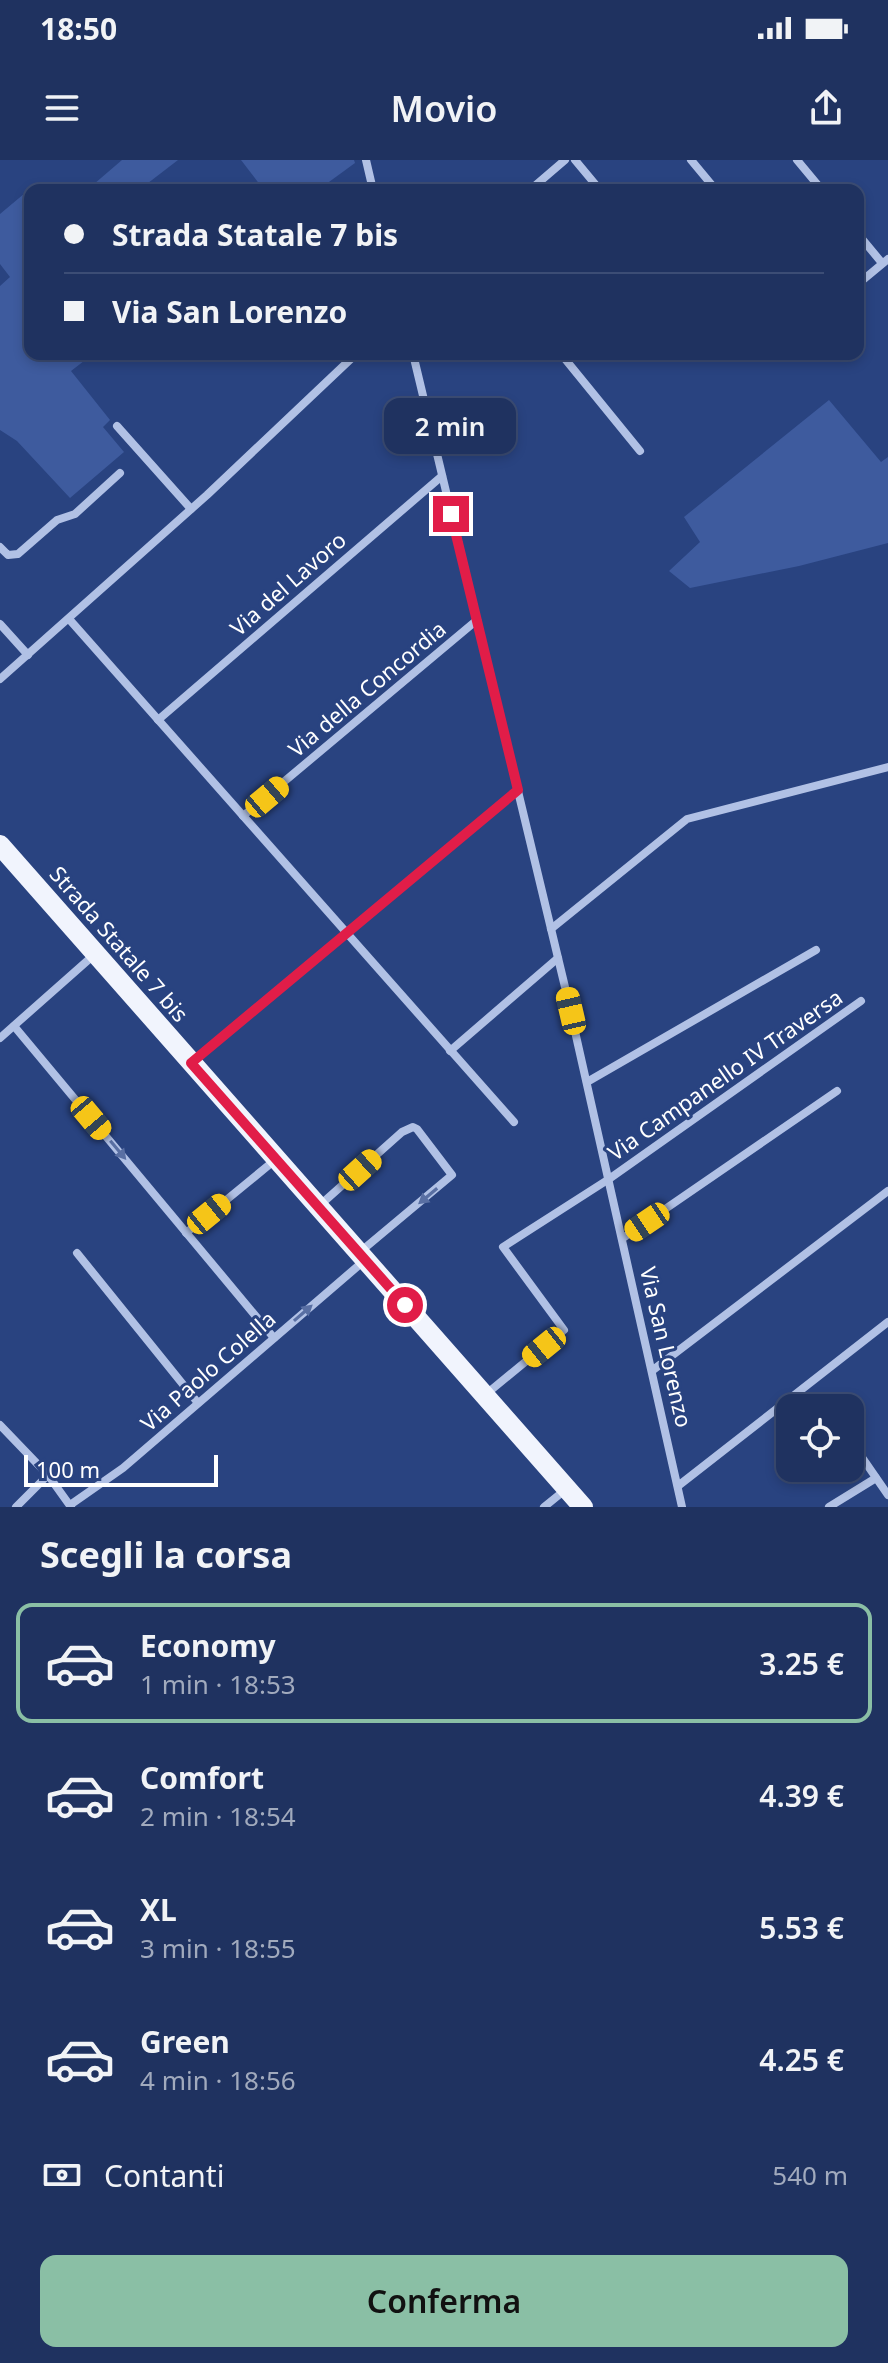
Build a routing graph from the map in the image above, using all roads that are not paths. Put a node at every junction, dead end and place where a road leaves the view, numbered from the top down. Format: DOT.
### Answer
graph roads {
  1 [pos="366,160"];
  2 [pos="565,160"];
  3 [pos="575,160"];
  4 [pos="691,160"];
  5 [pos="797,160"];
  6 [pos="372,184"];
  7 [pos="537,184"];
  8 [pos="595,184"];
  9 [pos="711,184"];
  10 [pos="817,184"];
  11 [pos="864,240"];
  12 [pos="885,261"];
  13 [pos="864,279"];
  14 [pos="350,360"];
  15 [pos="414,360"];
  16 [pos="566,360"];
  17 [pos="117,426"];
  18 [pos="640,451"];
  19 [pos="120,473"];
  20 [pos="442,476"];
  21 [pos="191,509"];
  22 [pos="0,547"];
  23 [pos="69,619"];
  24 [pos="477,620"];
  25 [pos="0,624"];
  26 [pos="28,655"];
  27 [pos="0,679"];
  28 [pos="158,720"];
  29 [pos="888,767"];
  30 [pos="518,790"];
  31 [pos="243,816"];
  32 [pos="0,845"];
  33 [pos="551,929"];
  34 [pos="346,933"];
  35 [pos="816,950"];
  36 [pos="95,953"];
  37 [pos="558,958"];
  38 [pos="861,1001"];
  39 [pos="14,1026"];
  40 [pos="0,1038"];
  41 [pos="450,1051"];
  42 [pos="191,1063"];
  43 [pos="587,1082"];
  44 [pos="837,1091"];
  45 [pos="514,1122"];
  46 [pos="276,1159"];
  47 [pos="609,1179"];
  48 [pos="888,1191"];
  49 [pos="318,1207"];
  50 [pos="186,1233"];
  51 [pos="623,1238"];
  52 [pos="77,1253"];
  53 [pos="362,1257"];
  54 [pos="888,1322"];
  55 [pos="274,1338"];
  56 [pos="653,1370"];
  57 [pos="484,1395"];
  58 [pos="198,1403"];
  59 [pos="0,1425"];
  60 [pos="864,1460"];
  61 [pos="48,1475"];
  62 [pos="876,1478"];
  63 [pos="678,1486"];
  64 [pos="566,1488"];
  65 [pos="888,1495"];
  66 [pos="71,1506"];
  67 [pos="16,1507"];
  68 [pos="544,1507"];
  69 [pos="583,1507"];
  70 [pos="682,1507"];
  71 [pos="829,1507"];
  1 -- 6 [label="street"];
  2 -- 7 [label="street"];
  3 -- 8 [label="street"];
  4 -- 9 [label="street"];
  5 -- 10 [label="street"];
  11 -- 12 [label="street"];
  12 -- 13 [label="street"];
  14 -- 21 [label="street"];
  15 -- 20 [label="street, Via San Lorenzo"];
  16 -- 18 [label="street"];
  17 -- 21 [label="street"];
  19 -- 22 [label="street"];
  20 -- 24 [label="street, Via San Lorenzo"];
  20 -- 28 [label="street, Via del Lavoro"];
  21 -- 23 [label="street"];
  23 -- 26 [label="street"];
  23 -- 28 [label="street"];
  24 -- 30 [label="street, Via San Lorenzo"];
  24 -- 31 [label="street, Via della Concordia"];
  25 -- 26 [label="street"];
  26 -- 27 [label="street"];
  28 -- 31 [label="street"];
  29 -- 33 [label="street"];
  30 -- 33 [label="street, Via San Lorenzo"];
  30 -- 34 [label="street"];
  31 -- 34 [label="street"];
  32 -- 36 [label="main road, Strada Statale 7 bis"];
  33 -- 37 [label="street, Via San Lorenzo"];
  34 -- 41 [label="street"];
  34 -- 42 [label="street"];
  35 -- 43 [label="street"];
  36 -- 39 [label="street"];
  36 -- 42 [label="main road, Strada Statale 7 bis"];
  37 -- 41 [label="street"];
  37 -- 43 [label="street, Via San Lorenzo"];
  38 -- 47 [label="street, Via Campanello IV Traversa"];
  39 -- 40 [label="street"];
  39 -- 50 [label="street, one-way"];
  41 -- 45 [label="street"];
  42 -- 46 [label="main road, Strada Statale 7 bis"];
  43 -- 47 [label="street, Via San Lorenzo"];
  44 -- 51 [label="street"];
  46 -- 49 [label="main road, Strada Statale 7 bis"];
  46 -- 50 [label="street"];
  47 -- 51 [label="street, Via San Lorenzo"];
  47 -- 57 [label="street, Via Campanello IV Traversa"];
  48 -- 56 [label="street"];
  49 -- 53 [label="main road, Strada Statale 7 bis"];
  49 -- 53 [label="street, Via Paolo Colella, one-way"];
  50 -- 55 [label="street"];
  51 -- 56 [label="street, Via San Lorenzo"];
  52 -- 58 [label="street"];
  55 -- 53 [label="street, Via Paolo Colella, one-way"];
  53 -- 57 [label="main road, Strada Statale 7 bis"];
  54 -- 63 [label="street"];
  55 -- 58 [label="street, Via Paolo Colella"];
  56 -- 63 [label="street, Via San Lorenzo"];
  57 -- 64 [label="main road, Strada Statale 7 bis"];
  58 -- 66 [label="street, Via Paolo Colella"];
  59 -- 61 [label="street"];
  60 -- 62 [label="street"];
  61 -- 66 [label="street"];
  61 -- 67 [label="street"];
  62 -- 65 [label="street"];
  62 -- 71 [label="street"];
  63 -- 70 [label="street, Via San Lorenzo"];
  64 -- 68 [label="street"];
  64 -- 69 [label="main road, Strada Statale 7 bis"];
}
